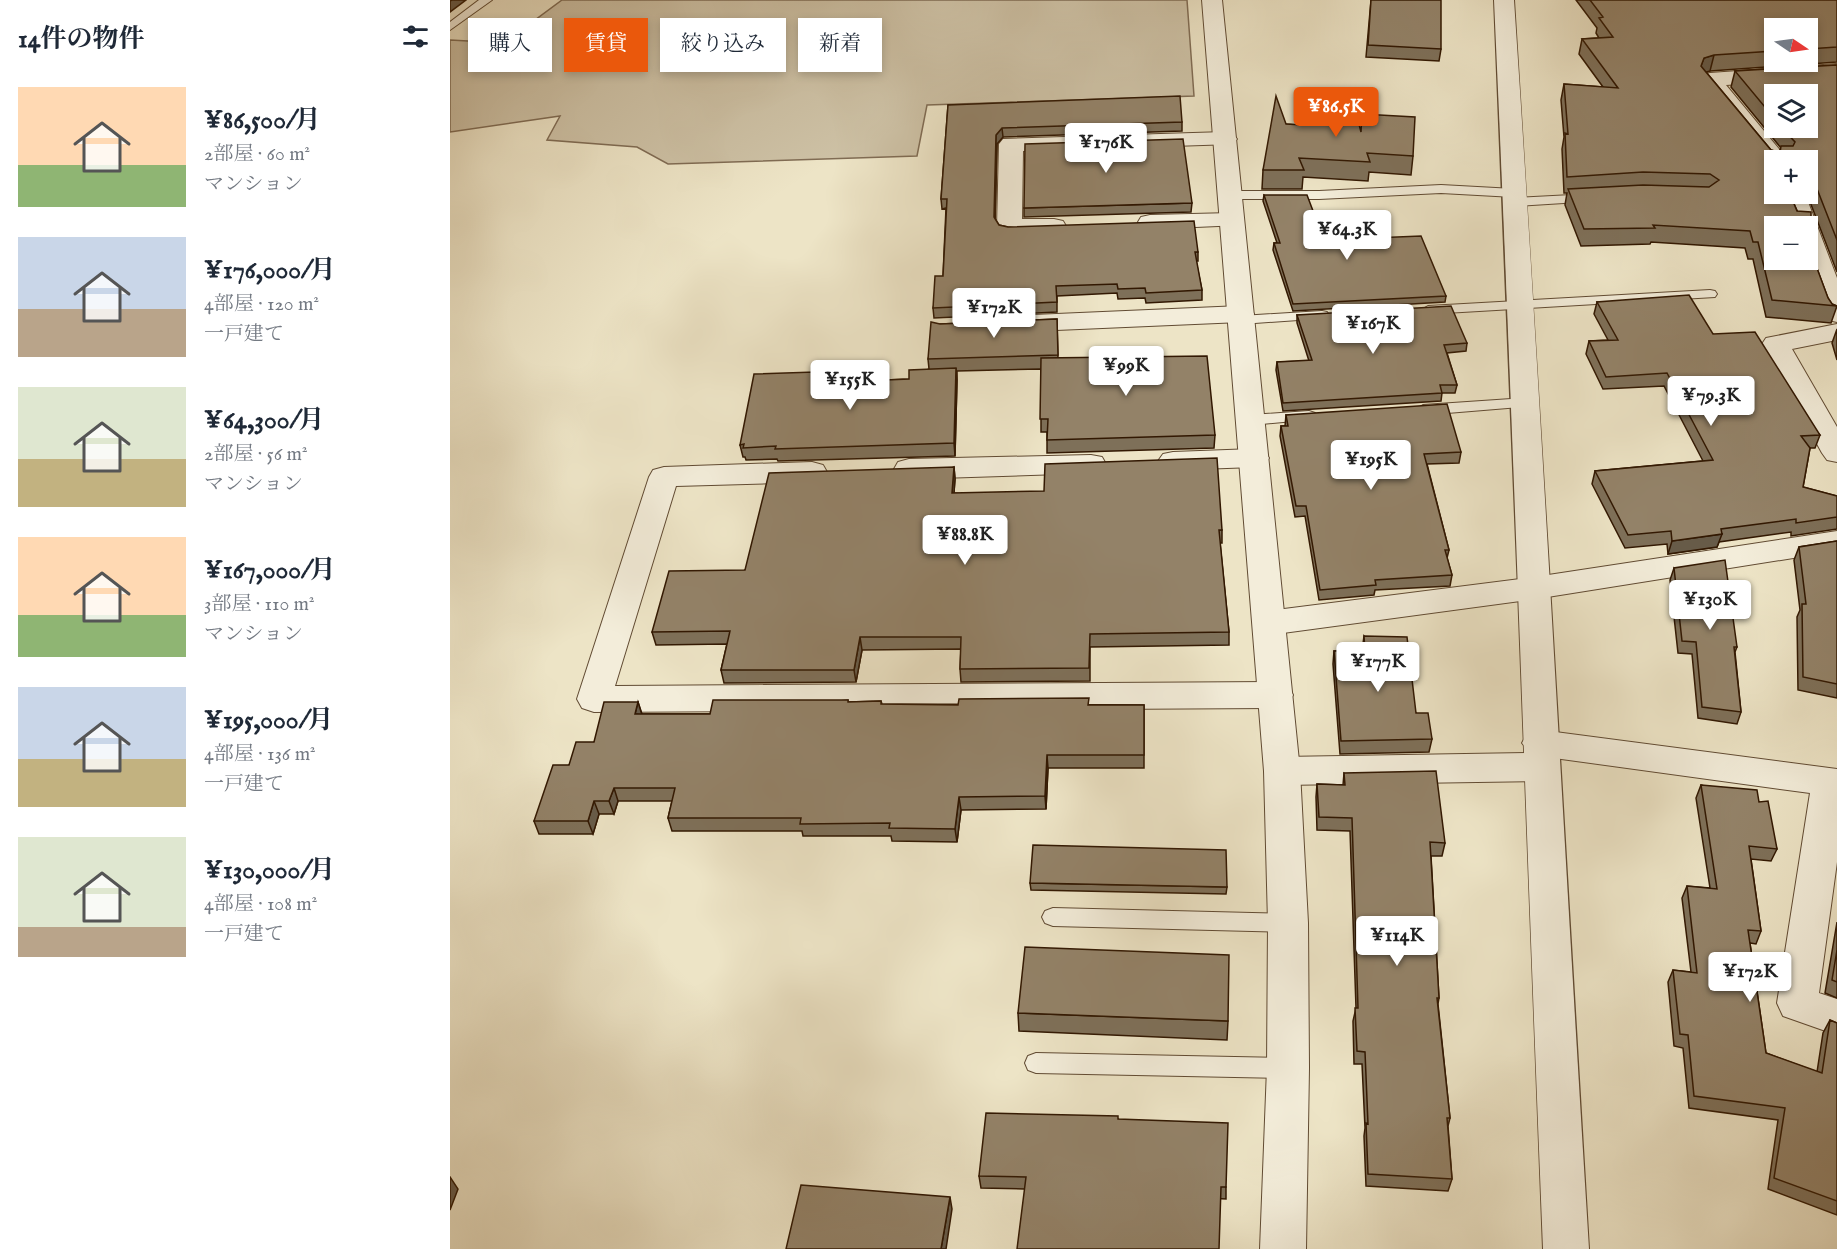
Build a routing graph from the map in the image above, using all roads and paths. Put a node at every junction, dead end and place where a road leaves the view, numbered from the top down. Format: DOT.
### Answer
graph roads {
  1 [pos="486,0"];
  2 [pos="1212,0"];
  3 [pos="1504,0"];
  4 [pos="450,27"];
  5 [pos="1837,71"];
  6 [pos="1225,139"];
  7 [pos="1768,150"];
  8 [pos="1230,195"];
  9 [pos="1515,197"];
  10 [pos="1605,197"];
  11 [pos="1232,220"];
  12 [pos="1127,223"];
  13 [pos="1080,225"];
  14 [pos="1818,261"];
  15 [pos="1710,294"];
  16 [pos="1521,305"];
  17 [pos="1416,310"];
  18 [pos="1837,314"];
  19 [pos="1335,315"];
  20 [pos="1241,317"];
  21 [pos="987,325"];
  22 [pos="1837,332"];
  23 [pos="1527,403"];
  24 [pos="1412,410"];
  25 [pos="1320,416"];
  26 [pos="1251,420"];
  27 [pos="1833,440"];
  28 [pos="1254,458"];
  29 [pos="876,470"];
  30 [pos="841,471"];
  31 [pos="1837,541"];
  32 [pos="1535,588"];
  33 [pos="1269,623"];
  34 [pos="1276,695"];
  35 [pos="1540,755"];
  36 [pos="1282,771"];
  37 [pos="1834,783"];
  38 [pos="1053,917"];
  39 [pos="1288,923"];
  40 [pos="1837,1017"];
  41 [pos="1036,1063"];
  42 [pos="1288,1068"];
  43 [pos="1283,1249"];
  44 [pos="1566,1249"];
  1 -- 4 [label="lane"];
  2 -- 6 [label="street"];
  3 -- 9 [label="street"];
  5 -- 7 [label="street"];
  6 -- 8 [label="street"];
  6 -- 13 [label="street"];
  8 -- 9 [label="lane"];
  8 -- 11 [label="street"];
  9 -- 10 [label="lane"];
  9 -- 16 [label="street"];
  11 -- 12 [label="street"];
  11 -- 20 [label="street"];
  14 -- 18 [label="street"];
  15 -- 16 [label="lane"];
  16 -- 17 [label="lane"];
  16 -- 23 [label="street"];
  19 -- 20 [label="lane"];
  20 -- 21 [label="street"];
  20 -- 26 [label="street"];
  22 -- 27 [label="street"];
  23 -- 24 [label="lane"];
  23 -- 32 [label="street"];
  25 -- 26 [label="lane"];
  26 -- 28 [label="street"];
  28 -- 29 [label="street"];
  28 -- 33 [label="street"];
  30 -- 34 [label="street"];
  31 -- 32 [label="street"];
  32 -- 33 [label="street"];
  32 -- 35 [label="street"];
  33 -- 34 [label="street"];
  34 -- 36 [label="street"];
  35 -- 36 [label="street"];
  35 -- 37 [label="street"];
  35 -- 44 [label="street"];
  36 -- 39 [label="street"];
  37 -- 40 [label="street"];
  38 -- 39 [label="lane"];
  39 -- 42 [label="street"];
  41 -- 42 [label="lane"];
  42 -- 43 [label="street"];
}
